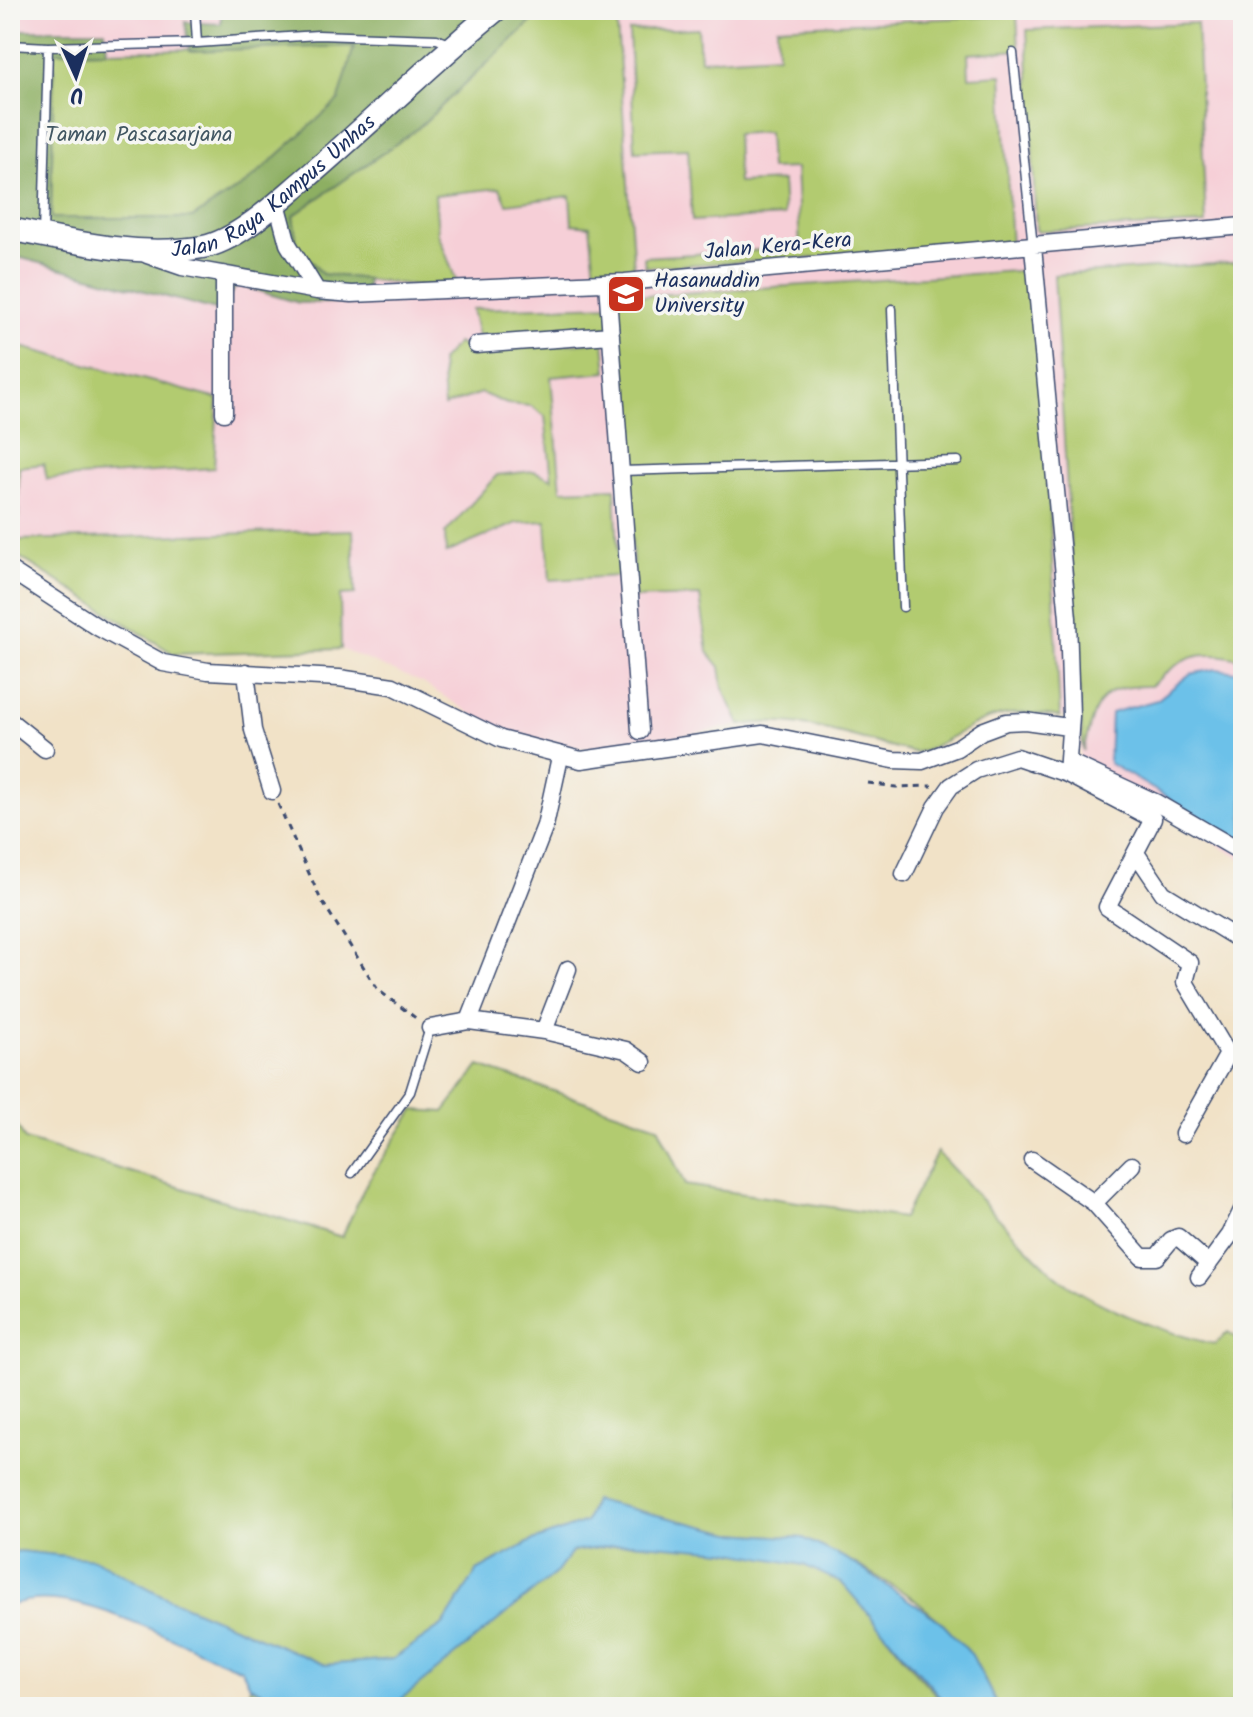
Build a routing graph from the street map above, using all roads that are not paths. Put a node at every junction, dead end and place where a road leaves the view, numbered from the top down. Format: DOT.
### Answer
graph roads {
  1 [pos="195,10"];
  2 [pos="496,10"];
  3 [pos="197,43"];
  4 [pos="10,45"];
  5 [pos="453,45"];
  6 [pos="48,47"];
  7 [pos="1013,53"];
  8 [pos="277,203"];
  9 [pos="1243,226"];
  10 [pos="10,229"];
  11 [pos="42,236"];
  12 [pos="1033,247"];
  13 [pos="136,252"];
  14 [pos="224,274"];
  15 [pos="607,283"];
  16 [pos="317,291"];
  17 [pos="892,309"];
  18 [pos="611,335"];
  19 [pos="476,345"];
  20 [pos="224,413"];
  21 [pos="958,461"];
  22 [pos="898,463"];
  23 [pos="621,471"];
  24 [pos="10,570"];
  25 [pos="903,607"];
  26 [pos="248,686"];
  27 [pos="10,721"];
  28 [pos="640,731"];
  29 [pos="45,749"];
  30 [pos="1069,750"];
  31 [pos="557,767"];
  32 [pos="272,791"];
  33 [pos="1136,853"];
  34 [pos="1243,853"];
  35 [pos="904,874"];
  36 [pos="1243,942"];
  37 [pos="568,969"];
  38 [pos="469,1021"];
  39 [pos="430,1028"];
  40 [pos="544,1031"];
  41 [pos="643,1062"];
  42 [pos="1183,1134"];
  43 [pos="1032,1160"];
  44 [pos="1132,1165"];
  45 [pos="352,1173"];
  46 [pos="1094,1203"];
  47 [pos="1243,1208"];
  1 -- 3 [label="lane"];
  2 -- 5 [label="street, Jalan Raya Kampus Unhas"];
  3 -- 5 [label="lane"];
  3 -- 6 [label="lane"];
  4 -- 6 [label="lane"];
  5 -- 8 [label="street, Jalan Raya Kampus Unhas"];
  6 -- 11 [label="lane"];
  7 -- 12 [label="lane"];
  8 -- 13 [label="street, Jalan Raya Kampus Unhas"];
  8 -- 16 [label="street"];
  9 -- 12 [label="street, Jalan Kera-Kera"];
  10 -- 11 [label="street, Jalan Raya Kampus Unhas"];
  11 -- 13 [label="street, Jalan Raya Kampus Unhas"];
  12 -- 15 [label="street, Jalan Kera-Kera"];
  12 -- 30 [label="street"];
  13 -- 14 [label="street, Jalan Kera-Kera"];
  14 -- 16 [label="street, Jalan Kera-Kera"];
  14 -- 20 [label="street"];
  15 -- 16 [label="street, Jalan Kera-Kera"];
  15 -- 18 [label="street"];
  17 -- 22 [label="lane"];
  18 -- 19 [label="street"];
  18 -- 23 [label="street"];
  21 -- 22 [label="lane"];
  22 -- 23 [label="lane"];
  22 -- 25 [label="lane"];
  23 -- 28 [label="street"];
  24 -- 26 [label="street"];
  26 -- 31 [label="street"];
  26 -- 32 [label="street"];
  27 -- 29 [label="street"];
  30 -- 31 [label="street"];
  30 -- 33 [label="street"];
  30 -- 34 [label="street"];
  30 -- 35 [label="street"];
  31 -- 38 [label="street"];
  33 -- 36 [label="street"];
  33 -- 42 [label="street"];
  37 -- 40 [label="street"];
  38 -- 39 [label="street"];
  38 -- 40 [label="street"];
  39 -- 45 [label="lane"];
  40 -- 41 [label="street"];
  43 -- 46 [label="street"];
  44 -- 46 [label="street"];
  46 -- 47 [label="street"];
}
